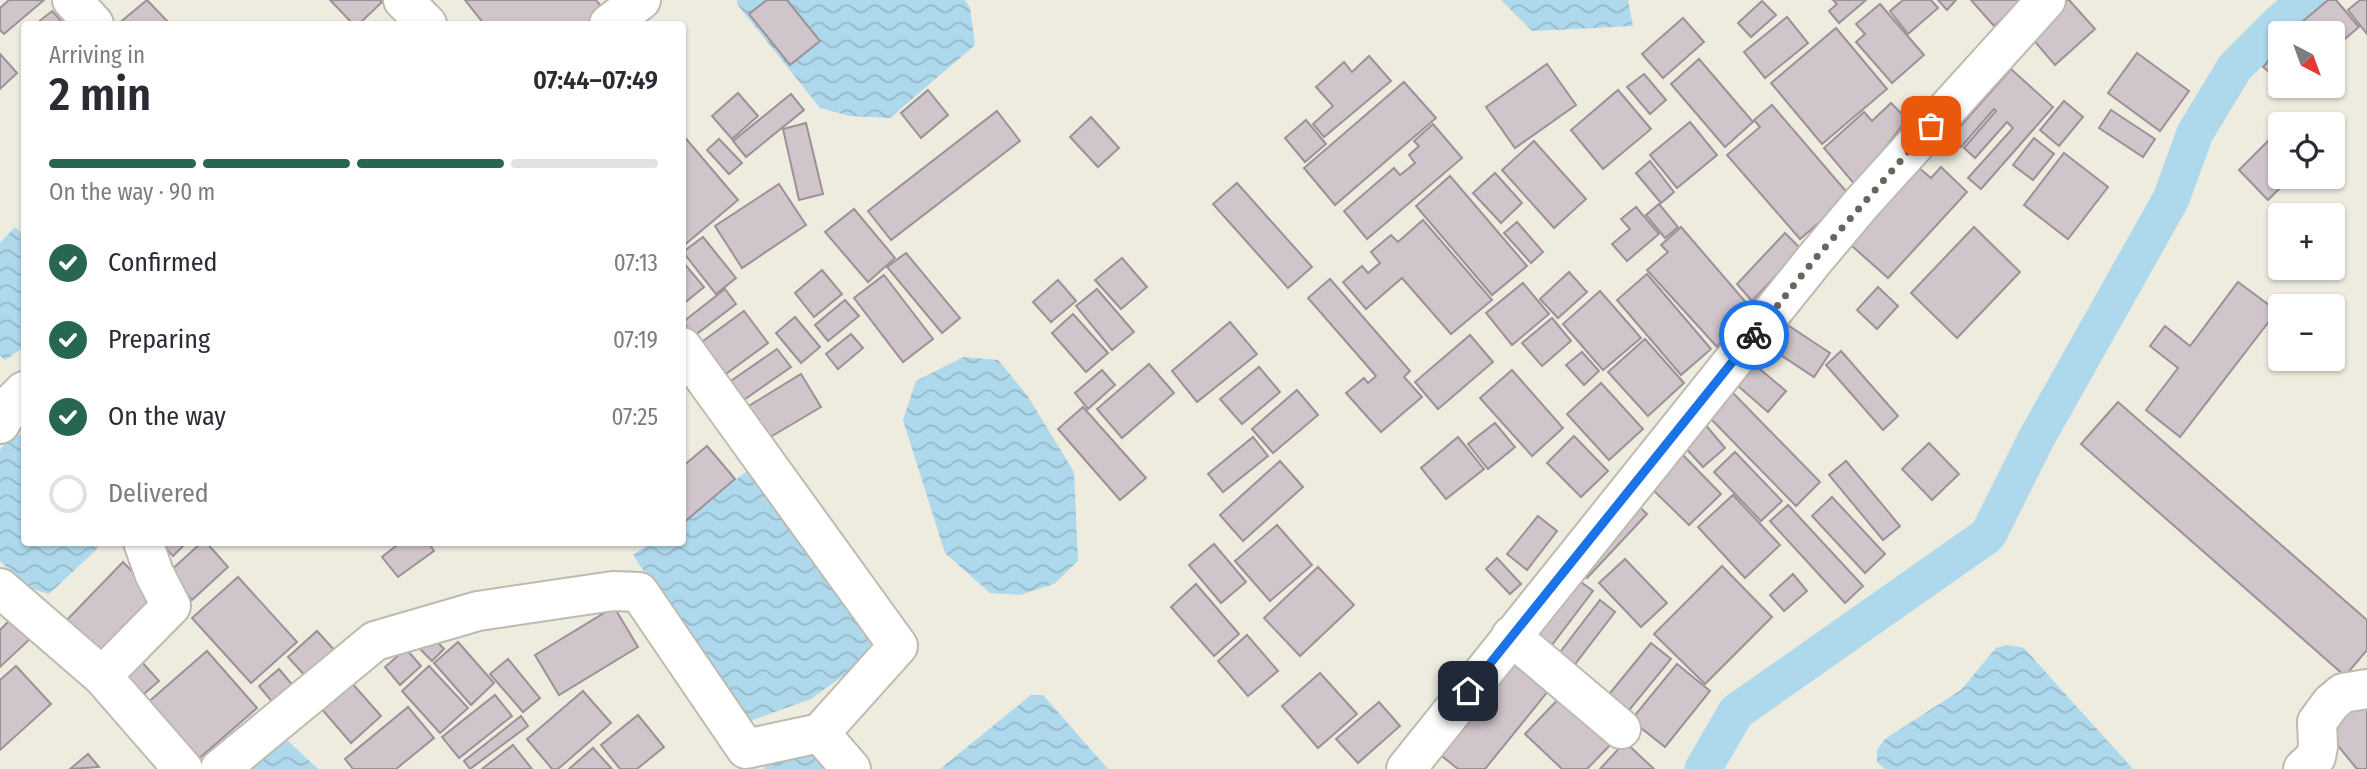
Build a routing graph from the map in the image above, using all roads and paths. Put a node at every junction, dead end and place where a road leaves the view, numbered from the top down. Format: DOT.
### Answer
graph roads {
  1 [pos="72,0"];
  2 [pos="403,0"];
  3 [pos="642,0"];
  4 [pos="2046,0"];
  5 [pos="91,21"];
  6 [pos="424,21"];
  7 [pos="613,21"];
  8 [pos="686,353"];
  9 [pos="144,546"];
  10 [pos="0,588"];
  11 [pos="1511,636"];
  12 [pos="103,676"];
  13 [pos="2367,690"];
  14 [pos="1621,729"];
  15 [pos="820,733"];
  16 [pos="183,769"];
  17 [pos="220,769"];
  18 [pos="851,769"];
  19 [pos="1406,769"];
  20 [pos="2303,769"];
  1 -- 5 [label="street"];
  2 -- 6 [label="street"];
  3 -- 7 [label="street"];
  4 -- 11 [label="street"];
  8 -- 15 [label="street"];
  9 -- 12 [label="street"];
  10 -- 12 [label="street"];
  11 -- 14 [label="street"];
  11 -- 19 [label="street"];
  12 -- 16 [label="street"];
  13 -- 20 [label="street"];
  15 -- 17 [label="street"];
  15 -- 18 [label="street"];
}
